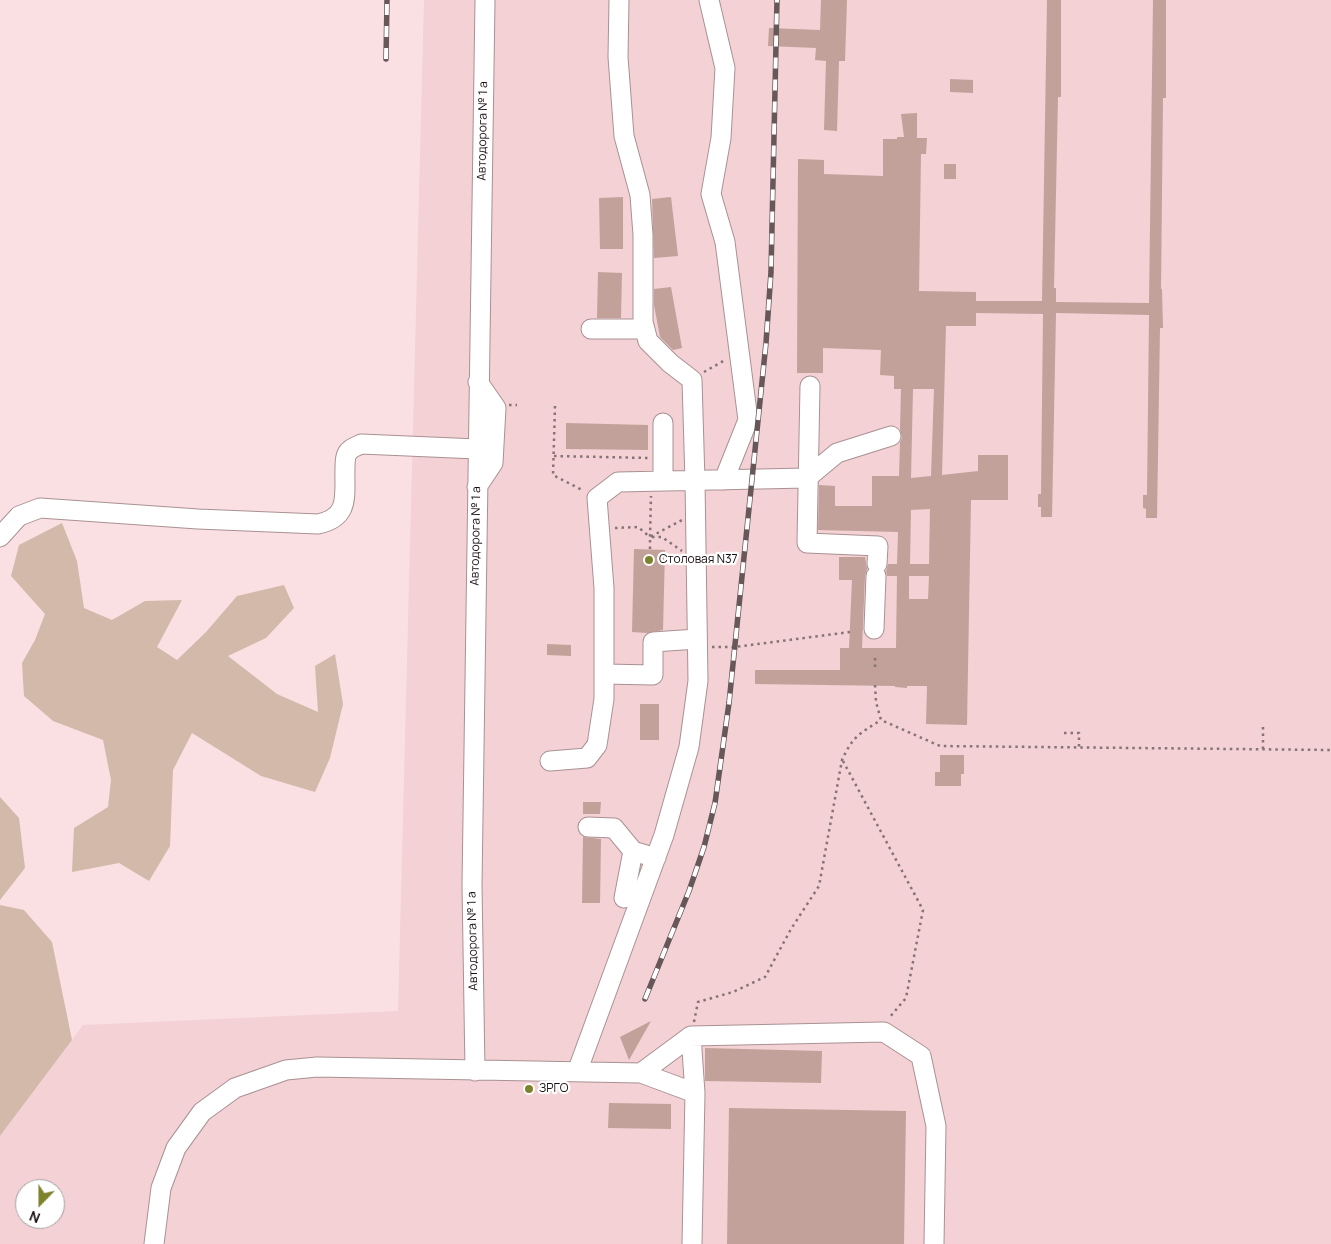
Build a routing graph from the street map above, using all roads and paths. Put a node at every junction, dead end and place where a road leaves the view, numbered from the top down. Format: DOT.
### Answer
graph roads {
  1 [pos="485,0"];
  2 [pos="619,0"];
  3 [pos="709,0"];
  4 [pos="591,329"];
  5 [pos="645,329"];
  6 [pos="714,366"];
  7 [pos="702,374"];
  8 [pos="478,382"];
  9 [pos="810,386"];
  10 [pos="508,405"];
  11 [pos="517,405"];
  12 [pos="555,406"];
  13 [pos="662,423"];
  14 [pos="891,436"];
  15 [pos="477,449"];
  16 [pos="554,456"];
  17 [pos="663,458"];
  18 [pos="807,478"];
  19 [pos="724,480"];
  20 [pos="695,481"];
  21 [pos="657,482"];
  22 [pos="477,487"];
  23 [pos="597,498"];
  24 [pos="696,512"];
  25 [pos="8,516"];
  26 [pos="600,528"];
  27 [pos="0,536"];
  28 [pos="650,536"];
  29 [pos="650,549"];
  30 [pos="696,561"];
  31 [pos="874,629"];
  32 [pos="850,632"];
  33 [pos="696,643"];
  34 [pos="875,658"];
  35 [pos="875,670"];
  36 [pos="604,674"];
  37 [pos="875,685"];
  38 [pos="882,720"];
  39 [pos="1263,723"];
  40 [pos="1064,733"];
  41 [pos="1079,747"];
  42 [pos="1263,749"];
  43 [pos="1331,750"];
  44 [pos="842,760"];
  45 [pos="550,762"];
  46 [pos="588,827"];
  47 [pos="633,851"];
  48 [pos="656,858"];
  49 [pos="624,898"];
  50 [pos="884,1032"];
  51 [pos="691,1036"];
  52 [pos="475,1071"];
  53 [pos="577,1072"];
  54 [pos="641,1073"];
  55 [pos="695,1093"];
  56 [pos="154,1244"];
  57 [pos="692,1244"];
  58 [pos="934,1244"];
  1 -- 8 [label="street, Автодорога № 1 а"];
  2 -- 5 [label="street"];
  3 -- 19 [label="street"];
  4 -- 5 [label="street"];
  5 -- 20 [label="street"];
  6 -- 7 [label="path"];
  8 -- 15 [label="street, Автодорога № 1 а"];
  8 -- 22 [label="street"];
  9 -- 18 [label="street"];
  10 -- 11 [label="path"];
  12 -- 16 [label="path"];
  13 -- 17 [label="street"];
  14 -- 18 [label="street"];
  15 -- 22 [label="street, Автодорога № 1 а"];
  15 -- 25 [label="street"];
  16 -- 17 [label="path"];
  16 -- 23 [label="path"];
  17 -- 21 [label="street"];
  18 -- 19 [label="street"];
  18 -- 31 [label="street"];
  19 -- 20 [label="street"];
  20 -- 21 [label="street"];
  20 -- 24 [label="street"];
  21 -- 23 [label="street"];
  21 -- 28 [label="path"];
  22 -- 52 [label="street, Автодорога № 1 а"];
  23 -- 26 [label="street"];
  24 -- 28 [label="path"];
  24 -- 30 [label="street"];
  25 -- 27 [label="street"];
  26 -- 28 [label="path"];
  26 -- 36 [label="street"];
  28 -- 29 [label="path"];
  28 -- 30 [label="path"];
  30 -- 33 [label="street"];
  32 -- 33 [label="path"];
  33 -- 36 [label="street"];
  33 -- 48 [label="street"];
  34 -- 35 [label="path"];
  36 -- 45 [label="street"];
  37 -- 38 [label="path"];
  38 -- 41 [label="path"];
  38 -- 44 [label="path"];
  39 -- 42 [label="path"];
  40 -- 41 [label="path"];
  41 -- 42 [label="path"];
  42 -- 43 [label="path"];
  44 -- 50 [label="path"];
  44 -- 51 [label="path"];
  46 -- 47 [label="street"];
  47 -- 48 [label="street"];
  47 -- 49 [label="street"];
  48 -- 53 [label="street"];
  50 -- 51 [label="street"];
  50 -- 58 [label="street"];
  51 -- 54 [label="street"];
  51 -- 55 [label="street"];
  52 -- 53 [label="street"];
  52 -- 56 [label="street"];
  53 -- 54 [label="street"];
  54 -- 55 [label="street"];
  55 -- 57 [label="street"];
}
